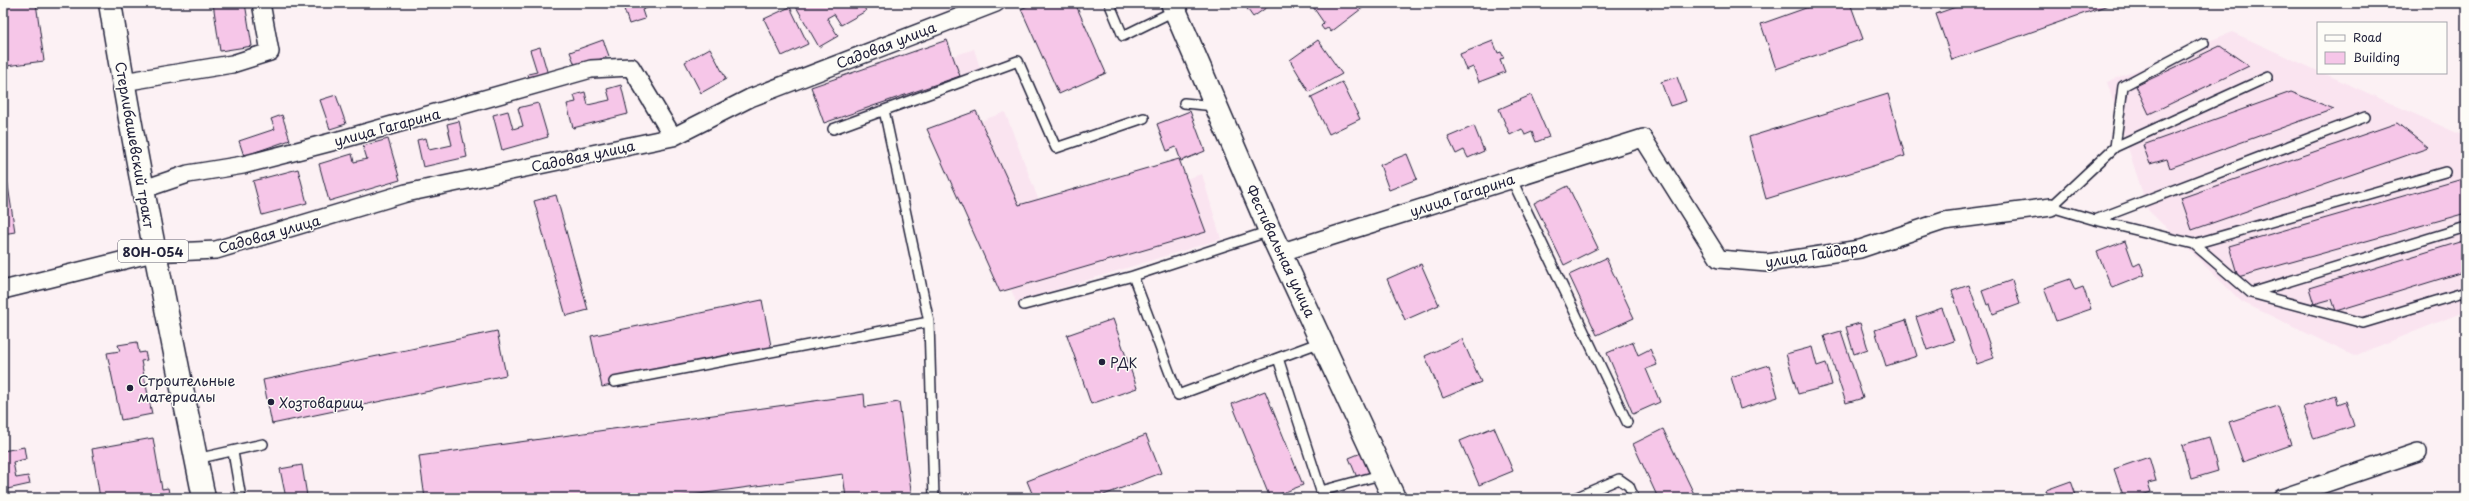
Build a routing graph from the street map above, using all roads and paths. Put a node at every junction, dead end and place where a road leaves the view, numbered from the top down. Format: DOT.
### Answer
graph roads {
  1 [pos="110,3"];
  2 [pos="261,3"];
  3 [pos="996,3"];
  4 [pos="1115,3"];
  5 [pos="1174,7"];
  6 [pos="2204,43"];
  7 [pos="2268,77"];
  8 [pos="123,82"];
  9 [pos="1184,103"];
  10 [pos="1216,106"];
  11 [pos="884,110"];
  12 [pos="2364,116"];
  13 [pos="1144,118"];
  14 [pos="833,129"];
  15 [pos="673,137"];
  16 [pos="1643,138"];
  17 [pos="2115,147"];
  18 [pos="2445,172"];
  19 [pos="1512,180"];
  20 [pos="144,189"];
  21 [pos="2051,207"];
  22 [pos="2095,220"];
  23 [pos="2466,227"];
  24 [pos="1270,231"];
  25 [pos="2194,244"];
  26 [pos="1282,252"];
  27 [pos="153,253"];
  28 [pos="1133,276"];
  29 [pos="3,290"];
  30 [pos="2466,292"];
  31 [pos="2251,294"];
  32 [pos="1024,305"];
  33 [pos="929,322"];
  34 [pos="1323,341"];
  35 [pos="1278,358"];
  36 [pos="614,382"];
  37 [pos="1627,422"];
  38 [pos="263,444"];
  39 [pos="233,452"];
  40 [pos="2418,452"];
  41 [pos="196,459"];
  42 [pos="1384,474"];
  43 [pos="204,498"];
  44 [pos="242,498"];
  45 [pos="934,498"];
  46 [pos="1394,498"];
  47 [pos="1576,498"];
  48 [pos="1634,498"];
  49 [pos="2282,498"];
  1 -- 8 [label="street, Стерлибашевский тракт / 80Н-054"];
  2 -- 8 [label="street"];
  3 -- 15 [label="street, Садовая улица"];
  4 -- 5 [label="lane"];
  5 -- 10 [label="street, Фестивальная улица"];
  6 -- 17 [label="lane"];
  7 -- 17 [label="lane"];
  8 -- 20 [label="street, Стерлибашевский тракт / 80Н-054"];
  9 -- 10 [label="lane"];
  10 -- 24 [label="street, Фестивальная улица"];
  11 -- 13 [label="lane"];
  11 -- 14 [label="lane"];
  11 -- 33 [label="lane"];
  12 -- 22 [label="lane"];
  15 -- 20 [label="street, улица Гагарина"];
  15 -- 27 [label="street, Садовая улица"];
  16 -- 19 [label="street, улица Гагарина"];
  16 -- 21 [label="street, улица Гайдара"];
  17 -- 21 [label="lane"];
  18 -- 25 [label="lane"];
  19 -- 26 [label="street, улица Гагарина"];
  19 -- 37 [label="lane"];
  20 -- 27 [label="street, Стерлибашевский тракт / 80Н-054"];
  21 -- 22 [label="lane"];
  22 -- 25 [label="lane"];
  23 -- 31 [label="lane"];
  24 -- 26 [label="street, Фестивальная улица"];
  24 -- 28 [label="lane"];
  25 -- 31 [label="lane"];
  26 -- 34 [label="street, Фестивальная улица"];
  27 -- 29 [label="street, Садовая улица"];
  27 -- 41 [label="street, Стерлибашевский тракт / 80Н-054"];
  28 -- 32 [label="lane"];
  28 -- 35 [label="lane"];
  30 -- 31 [label="lane"];
  33 -- 36 [label="lane"];
  33 -- 45 [label="lane"];
  34 -- 35 [label="lane"];
  34 -- 42 [label="street, Фестивальная улица"];
  35 -- 42 [label="lane"];
  38 -- 39 [label="lane"];
  39 -- 41 [label="lane"];
  39 -- 44 [label="lane"];
  40 -- 49 [label="street"];
  41 -- 43 [label="street, Стерлибашевский тракт / 80Н-054"];
  42 -- 46 [label="street, Фестивальная улица"];
  47 -- 48 [label="lane"];
}
